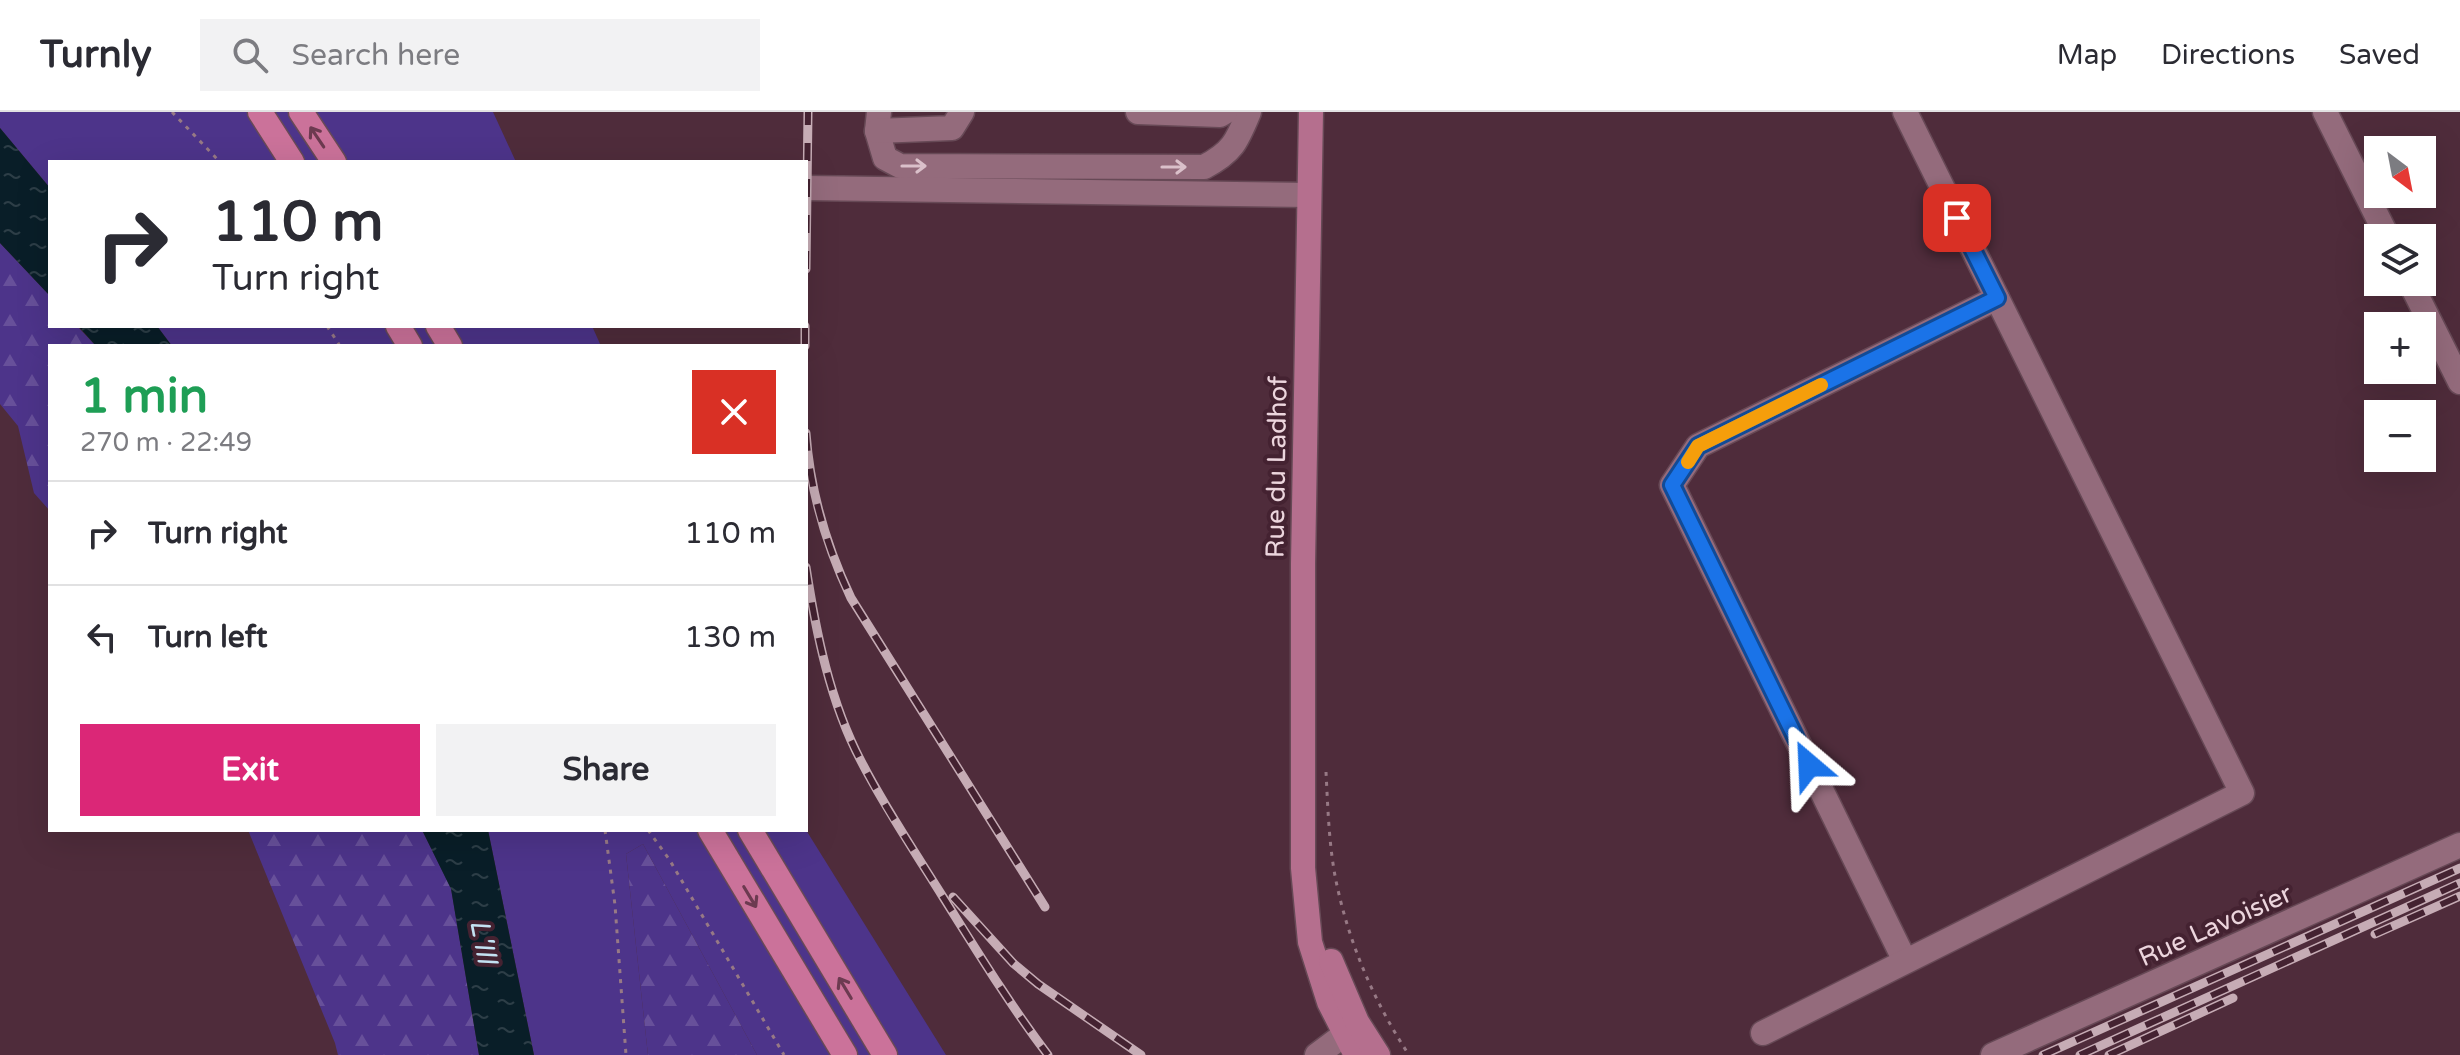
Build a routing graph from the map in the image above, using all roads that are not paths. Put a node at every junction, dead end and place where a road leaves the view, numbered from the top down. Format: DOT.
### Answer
graph roads {
  1 [pos="260,112"];
  2 [pos="301,112"];
  3 [pos="962,112"];
  4 [pos="1138,112"];
  5 [pos="1225,112"];
  6 [pos="1249,112"];
  7 [pos="1311,112"];
  8 [pos="1905,112"];
  9 [pos="2325,112"];
  10 [pos="878,121"];
  11 [pos="291,160"];
  12 [pos="333,160"];
  13 [pos="808,188"];
  14 [pos="1309,195"];
  15 [pos="2381,224"];
  16 [pos="2417,296"];
  17 [pos="1997,298"];
  18 [pos="2460,382"];
  19 [pos="1303,822"];
  20 [pos="711,832"];
  21 [pos="751,832"];
  22 [pos="2460,845"];
  23 [pos="1905,961"];
  24 [pos="1763,1033"];
  25 [pos="1351,1045"];
  26 [pos="845,1055"];
  27 [pos="885,1055"];
  28 [pos="1317,1055"];
  29 [pos="1378,1055"];
  30 [pos="1993,1055"];
  1 -- 11 [label="highway"];
  12 -- 2 [label="highway, one-way"];
  3 -- 10 [label="street"];
  4 -- 5 [label="street"];
  10 -- 6 [label="street, one-way"];
  7 -- 14 [label="main road, Rue du Ladhof"];
  8 -- 17 [label="street"];
  9 -- 15 [label="street"];
  13 -- 14 [label="street"];
  14 -- 19 [label="main road, Rue du Ladhof"];
  16 -- 18 [label="street"];
  17 -- 23 [label="street"];
  17 -- 23 [label="street"];
  19 -- 25 [label="main road, Rue du Ladhof"];
  19 -- 29 [label="main road, Rue du Ladhof"];
  20 -- 26 [label="highway, one-way"];
  27 -- 21 [label="highway, one-way"];
  22 -- 30 [label="street, Rue Lavoisier"];
  23 -- 24 [label="street"];
  25 -- 28 [label="street"];
}
